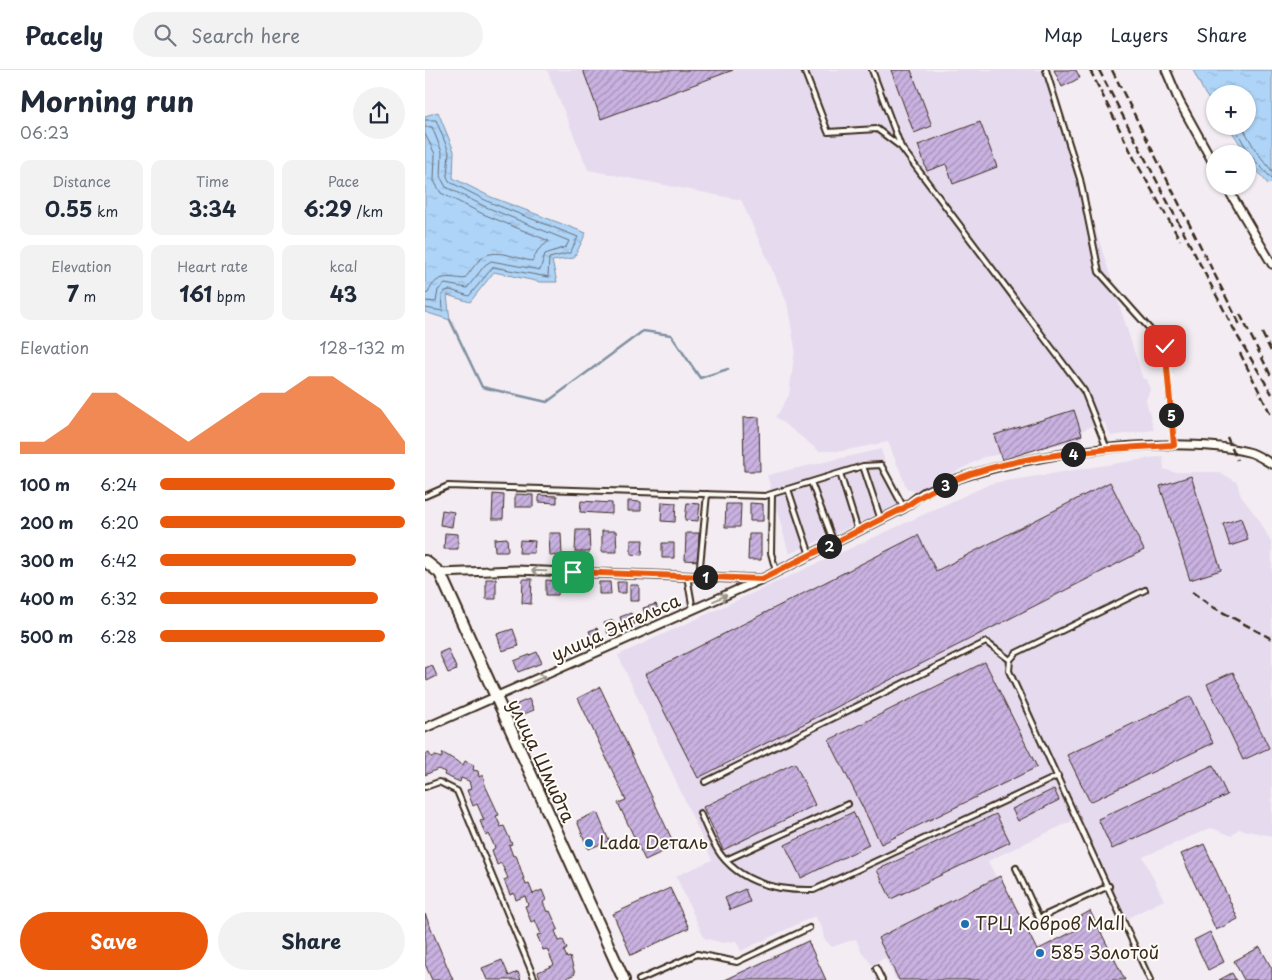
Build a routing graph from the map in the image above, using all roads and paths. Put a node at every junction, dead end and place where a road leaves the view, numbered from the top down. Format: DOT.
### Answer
graph roads {
  1 [pos="804,70"];
  2 [pos="872,70"];
  3 [pos="1046,70"];
  4 [pos="1166,70"];
  5 [pos="901,147"];
  6 [pos="1206,150"];
  7 [pos="1231,195"];
  8 [pos="1272,264"];
  9 [pos="1174,445"];
  10 [pos="1107,449"];
  11 [pos="1272,464"];
  12 [pos="863,466"];
  13 [pos="840,473"];
  14 [pos="811,482"];
  15 [pos="788,489"];
  16 [pos="707,494"];
  17 [pos="772,494"];
  18 [pos="425,496"];
  19 [pos="904,508"];
  20 [pos="881,520"];
  21 [pos="858,531"];
  22 [pos="834,543"];
  23 [pos="809,555"];
  24 [pos="425,561"];
  25 [pos="440,572"];
  26 [pos="776,572"];
  27 [pos="687,576"];
  28 [pos="699,576"];
  29 [pos="762,579"];
  30 [pos="1145,590"];
  31 [pos="693,610"];
  32 [pos="1010,660"];
  33 [pos="494,697"];
  34 [pos="425,728"];
  35 [pos="1058,776"];
  36 [pos="705,782"];
  37 [pos="425,787"];
  38 [pos="848,804"];
  39 [pos="700,813"];
  40 [pos="726,860"];
  41 [pos="1016,868"];
  42 [pos="1109,886"];
  43 [pos="809,928"];
  44 [pos="876,968"];
  45 [pos="535,980"];
  46 [pos="623,980"];
  47 [pos="639,980"];
  48 [pos="882,980"];
  49 [pos="1150,980"];
  1 -- 5 [label="lane"];
  2 -- 5 [label="lane"];
  3 -- 9 [label="lane"];
  4 -- 6 [label="street"];
  5 -- 10 [label="lane"];
  7 -- 8 [label="street"];
  9 -- 10 [label="street, улица Энгельса"];
  9 -- 11 [label="street, улица Энгельса"];
  10 -- 19 [label="street, улица Энгельса"];
  12 -- 13 [label="lane"];
  12 -- 19 [label="lane"];
  12 -- 20 [label="lane"];
  13 -- 14 [label="lane"];
  13 -- 21 [label="lane"];
  14 -- 15 [label="lane"];
  14 -- 22 [label="lane"];
  15 -- 17 [label="lane"];
  15 -- 23 [label="lane"];
  16 -- 17 [label="lane"];
  16 -- 18 [label="lane"];
  16 -- 28 [label="lane"];
  17 -- 26 [label="lane"];
  19 -- 20 [label="street, улица Энгельса"];
  20 -- 21 [label="street, улица Энгельса"];
  21 -- 22 [label="street, улица Энгельса"];
  22 -- 23 [label="street, улица Энгельса"];
  23 -- 26 [label="street, улица Энгельса"];
  24 -- 25 [label="main road"];
  27 -- 25 [label="street, one-way"];
  25 -- 33 [label="main road, улица Шмидта"];
  26 -- 29 [label="street, улица Энгельса"];
  27 -- 28 [label="street"];
  27 -- 31 [label="lane"];
  28 -- 29 [label="street"];
  31 -- 29 [label="street, улица Энгельса, one-way"];
  30 -- 32 [label="lane"];
  33 -- 31 [label="street, улица Энгельса, one-way"];
  32 -- 35 [label="lane"];
  32 -- 36 [label="lane"];
  33 -- 34 [label="street, улица Энгельса"];
  33 -- 46 [label="main road, улица Шмидта"];
  35 -- 40 [label="lane"];
  35 -- 42 [label="lane"];
  37 -- 45 [label="lane"];
  38 -- 40 [label="lane"];
  39 -- 40 [label="lane"];
  41 -- 42 [label="lane"];
  42 -- 49 [label="lane"];
  43 -- 47 [label="lane"];
  44 -- 48 [label="lane"];
}
